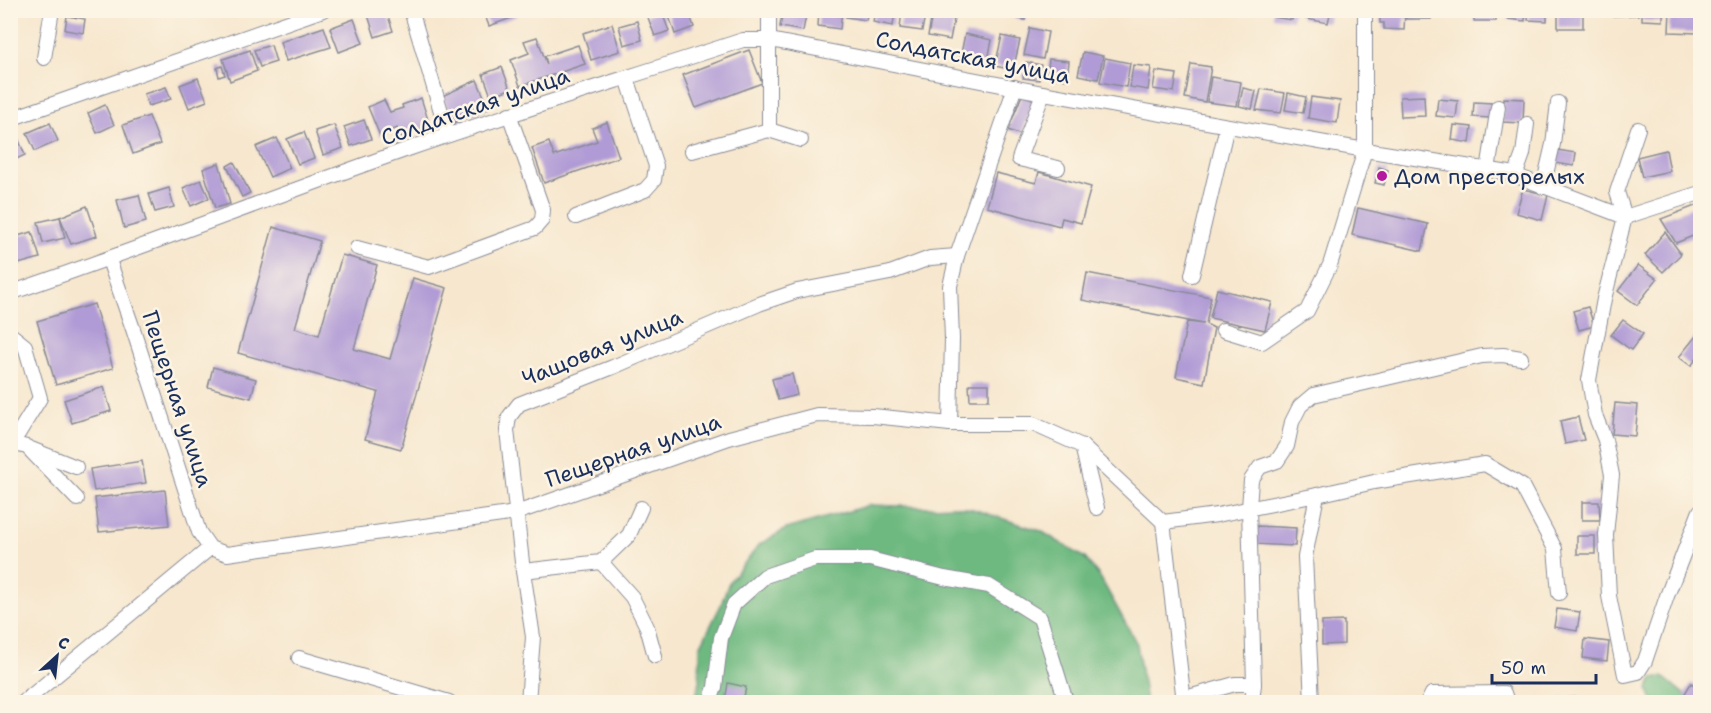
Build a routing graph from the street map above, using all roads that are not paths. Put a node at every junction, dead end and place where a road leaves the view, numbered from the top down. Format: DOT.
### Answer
graph roads {
  1 [pos="52,10"];
  2 [pos="323,10"];
  3 [pos="411,10"];
  4 [pos="769,10"];
  5 [pos="1365,10"];
  6 [pos="770,40"];
  7 [pos="44,58"];
  8 [pos="627,78"];
  9 [pos="1015,87"];
  10 [pos="1043,93"];
  11 [pos="1558,104"];
  12 [pos="1498,107"];
  13 [pos="509,114"];
  14 [pos="10,118"];
  15 [pos="1527,124"];
  16 [pos="1227,126"];
  17 [pos="1638,129"];
  18 [pos="769,130"];
  19 [pos="448,135"];
  20 [pos="801,140"];
  21 [pos="1365,150"];
  22 [pos="692,151"];
  23 [pos="1058,168"];
  24 [pos="1488,170"];
  25 [pos="1515,176"];
  26 [pos="1543,186"];
  27 [pos="1701,193"];
  28 [pos="576,217"];
  29 [pos="1625,217"];
  30 [pos="357,248"];
  31 [pos="957,256"];
  32 [pos="109,260"];
  33 [pos="1192,275"];
  34 [pos="10,293"];
  35 [pos="1223,330"];
  36 [pos="10,334"];
  37 [pos="1521,358"];
  38 [pos="950,424"];
  39 [pos="10,441"];
  40 [pos="1082,446"];
  41 [pos="27,447"];
  42 [pos="76,467"];
  43 [pos="1317,495"];
  44 [pos="76,499"];
  45 [pos="641,508"];
  46 [pos="1097,508"];
  47 [pos="1249,508"];
  48 [pos="1701,511"];
  49 [pos="516,513"];
  50 [pos="1163,522"];
  51 [pos="210,548"];
  52 [pos="601,562"];
  53 [pos="523,571"];
  54 [pos="1559,593"];
  55 [pos="654,656"];
  56 [pos="299,658"];
  57 [pos="1254,684"];
  58 [pos="1184,700"];
  59 [pos="24,702"];
  60 [pos="449,702"];
  61 [pos="528,702"];
  62 [pos="710,702"];
  63 [pos="1064,702"];
  64 [pos="1252,702"];
  65 [pos="1312,702"];
  66 [pos="1428,702"];
  67 [pos="1507,702"];
  1 -- 7 [label="street"];
  2 -- 14 [label="street"];
  3 -- 19 [label="street"];
  4 -- 6 [label="street"];
  5 -- 21 [label="street"];
  6 -- 8 [label="street, Солдатская улица"];
  6 -- 9 [label="street, Солдатская улица"];
  6 -- 18 [label="street"];
  8 -- 13 [label="street, Солдатская улица"];
  8 -- 28 [label="street"];
  9 -- 10 [label="street, Солдатская улица"];
  9 -- 31 [label="street"];
  10 -- 16 [label="street, Солдатская улица"];
  10 -- 23 [label="street"];
  11 -- 26 [label="street"];
  12 -- 24 [label="street"];
  13 -- 19 [label="street, Солдатская улица"];
  13 -- 30 [label="street"];
  15 -- 25 [label="street"];
  16 -- 21 [label="street, Солдатская улица"];
  16 -- 33 [label="street"];
  17 -- 29 [label="street"];
  18 -- 20 [label="street"];
  18 -- 22 [label="street"];
  19 -- 32 [label="street, Солдатская улица"];
  21 -- 24 [label="street, Солдатская улица"];
  21 -- 35 [label="street"];
  24 -- 25 [label="street, Солдатская улица"];
  25 -- 26 [label="street, Солдатская улица"];
  26 -- 29 [label="street, Солдатская улица"];
  27 -- 29 [label="street"];
  29 -- 48 [label="street"];
  31 -- 38 [label="street"];
  31 -- 49 [label="street, Чащовая улица"];
  32 -- 34 [label="street, Солдатская улица"];
  32 -- 51 [label="street, Пещерная улица"];
  36 -- 39 [label="street"];
  37 -- 47 [label="street"];
  38 -- 40 [label="street, Пещерная улица"];
  38 -- 49 [label="street, Пещерная улица"];
  39 -- 41 [label="street"];
  40 -- 46 [label="street"];
  40 -- 50 [label="street, Пещерная улица"];
  41 -- 42 [label="street"];
  41 -- 44 [label="street"];
  43 -- 47 [label="street"];
  43 -- 54 [label="street"];
  43 -- 65 [label="street"];
  45 -- 52 [label="street"];
  47 -- 50 [label="street"];
  47 -- 57 [label="street"];
  49 -- 51 [label="street, Пещерная улица"];
  49 -- 53 [label="street, Чащовая улица"];
  50 -- 58 [label="street"];
  51 -- 59 [label="street"];
  52 -- 53 [label="street"];
  52 -- 55 [label="street"];
  53 -- 61 [label="street, Чащовая улица"];
  56 -- 60 [label="street"];
  57 -- 58 [label="street"];
  57 -- 64 [label="street"];
  62 -- 63 [label="street"];
  66 -- 67 [label="street"];
}
